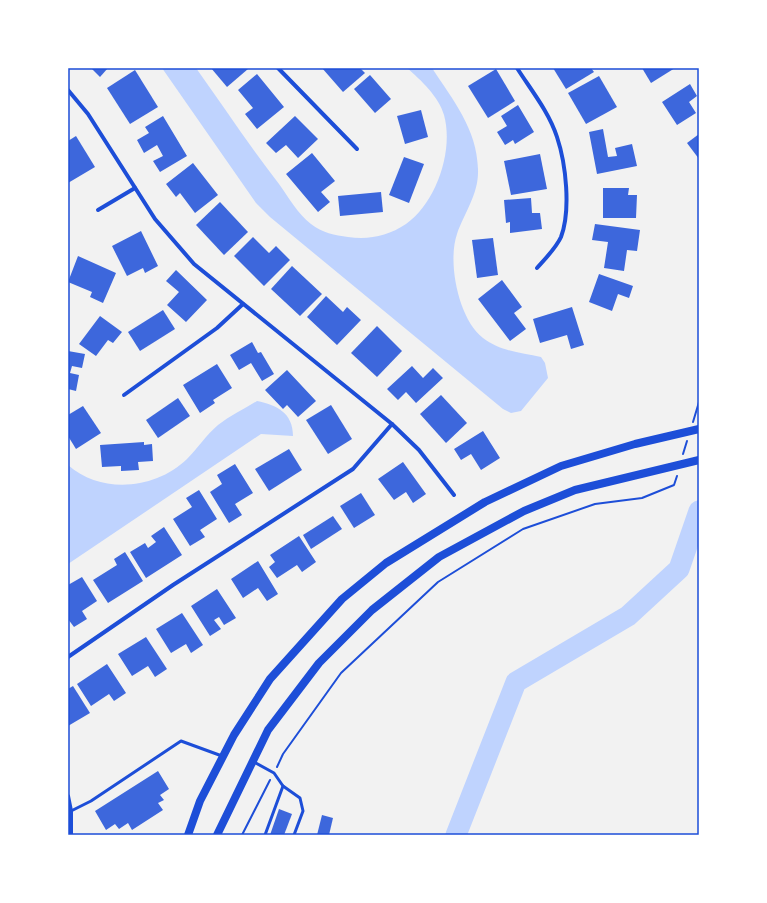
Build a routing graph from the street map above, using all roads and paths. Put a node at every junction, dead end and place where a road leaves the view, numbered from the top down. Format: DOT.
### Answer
graph roads {
  1 [pos="278,68"];
  2 [pos="517,68"];
  3 [pos="68,90"];
  4 [pos="357,149"];
  5 [pos="135,188"];
  6 [pos="98,210"];
  7 [pos="537,268"];
  8 [pos="243,304"];
  9 [pos="124,395"];
  10 [pos="699,402"];
  11 [pos="392,424"];
  12 [pos="696,427"];
  13 [pos="688,440"];
  14 [pos="683,455"];
  15 [pos="699,460"];
  16 [pos="678,470"];
  17 [pos="454,495"];
  18 [pos="68,656"];
  19 [pos="223,756"];
  20 [pos="252,762"];
  21 [pos="274,773"];
  22 [pos="283,786"];
  23 [pos="68,796"];
  24 [pos="71,811"];
  25 [pos="71,835"];
  26 [pos="188,835"];
  27 [pos="217,835"];
  28 [pos="242,835"];
  29 [pos="265,835"];
  30 [pos="294,835"];
  1 -- 4 [label="street"];
  2 -- 7 [label="street"];
  3 -- 5 [label="street"];
  5 -- 6 [label="street"];
  5 -- 8 [label="street"];
  8 -- 9 [label="street"];
  8 -- 11 [label="street"];
  10 -- 12 [label="path"];
  11 -- 17 [label="street"];
  11 -- 18 [label="street"];
  12 -- 19 [label="main road"];
  13 -- 14 [label="path"];
  15 -- 20 [label="main road"];
  16 -- 21 [label="path"];
  19 -- 24 [label="lane"];
  19 -- 26 [label="main road"];
  20 -- 21 [label="lane"];
  20 -- 27 [label="main road"];
  21 -- 22 [label="lane"];
  21 -- 28 [label="path"];
  22 -- 29 [label="lane"];
  22 -- 30 [label="lane"];
  23 -- 24 [label="street"];
  24 -- 25 [label="street"];
}
